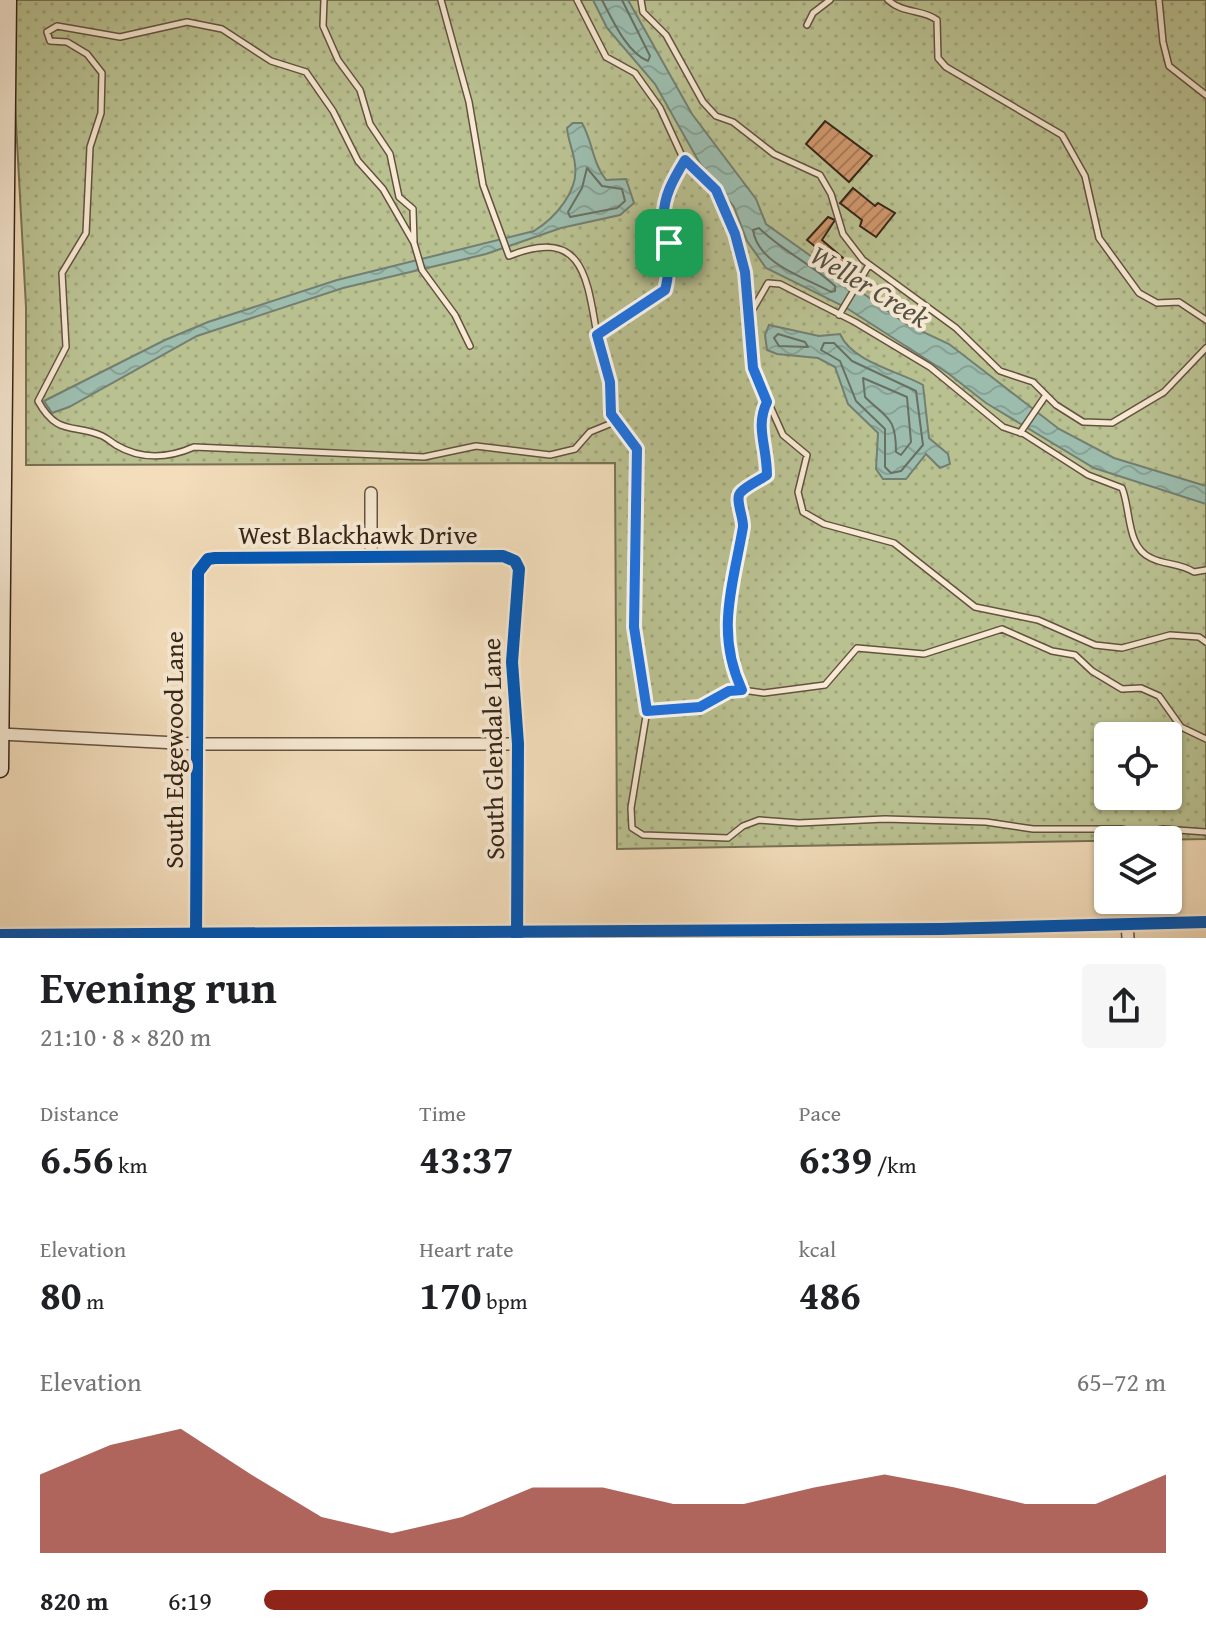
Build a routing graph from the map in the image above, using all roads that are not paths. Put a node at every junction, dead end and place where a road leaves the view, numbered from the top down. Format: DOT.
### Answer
graph roads {
  1 [pos="8,0"];
  2 [pos="324,0"];
  3 [pos="441,0"];
  4 [pos="577,0"];
  5 [pos="641,0"];
  6 [pos="830,0"];
  7 [pos="888,0"];
  8 [pos="1159,0"];
  9 [pos="807,25"];
  10 [pos="1206,95"];
  11 [pos="685,160"];
  12 [pos="414,243"];
  13 [pos="869,265"];
  14 [pos="878,273"];
  15 [pos="861,280"];
  16 [pos="839,315"];
  17 [pos="749,317"];
  18 [pos="1206,320"];
  19 [pos="597,335"];
  20 [pos="470,346"];
  21 [pos="1206,348"];
  22 [pos="1046,395"];
  23 [pos="767,402"];
  24 [pos="617,421"];
  25 [pos="2,429"];
  26 [pos="1021,431"];
  27 [pos="371,493"];
  28 [pos="371,556"];
  29 [pos="515,561"];
  30 [pos="203,564"];
  31 [pos="1206,570"];
  32 [pos="1206,642"];
  33 [pos="742,690"];
  34 [pos="647,711"];
  35 [pos="1,734"];
  36 [pos="1206,739"];
  37 [pos="196,744"];
  38 [pos="518,744"];
  39 [pos="0,769"];
  40 [pos="1206,832"];
  41 [pos="1206,922"];
  42 [pos="1127,923"];
  43 [pos="941,933"];
  44 [pos="312,934"];
  45 [pos="460,934"];
  46 [pos="517,934"];
  47 [pos="0,935"];
  48 [pos="196,935"];
  49 [pos="1128,938"];
  1 -- 25 [label="main road"];
  2 -- 12 [label="lane"];
  3 -- 19 [label="lane"];
  4 -- 11 [label="lane"];
  5 -- 13 [label="lane"];
  6 -- 9 [label="lane"];
  7 -- 18 [label="lane"];
  8 -- 10 [label="lane"];
  11 -- 17 [label="lane"];
  11 -- 19 [label="lane"];
  12 -- 20 [label="lane"];
  12 -- 24 [label="lane"];
  13 -- 14 [label="lane"];
  13 -- 15 [label="lane"];
  14 -- 15 [label="lane"];
  14 -- 22 [label="lane"];
  15 -- 16 [label="lane"];
  16 -- 17 [label="lane"];
  16 -- 26 [label="lane"];
  17 -- 23 [label="lane"];
  19 -- 24 [label="lane"];
  21 -- 22 [label="lane"];
  22 -- 26 [label="lane"];
  23 -- 32 [label="lane"];
  23 -- 33 [label="lane"];
  24 -- 34 [label="lane"];
  25 -- 35 [label="main road"];
  26 -- 31 [label="lane"];
  27 -- 28 [label="street"];
  28 -- 29 [label="street, West Blackhawk Drive"];
  28 -- 30 [label="street, West Blackhawk Drive"];
  29 -- 38 [label="street, South Glendale Lane"];
  30 -- 37 [label="street, South Edgewood Lane"];
  33 -- 34 [label="lane"];
  33 -- 36 [label="lane"];
  34 -- 40 [label="lane"];
  35 -- 37 [label="street"];
  35 -- 39 [label="main road"];
  37 -- 38 [label="street"];
  37 -- 48 [label="street, South Edgewood Lane"];
  38 -- 46 [label="street, South Glendale Lane"];
  41 -- 42 [label="street"];
  42 -- 43 [label="street"];
  42 -- 49 [label="street"];
  43 -- 46 [label="street"];
  44 -- 45 [label="street"];
  44 -- 48 [label="street"];
  45 -- 46 [label="street"];
  47 -- 48 [label="street"];
}
